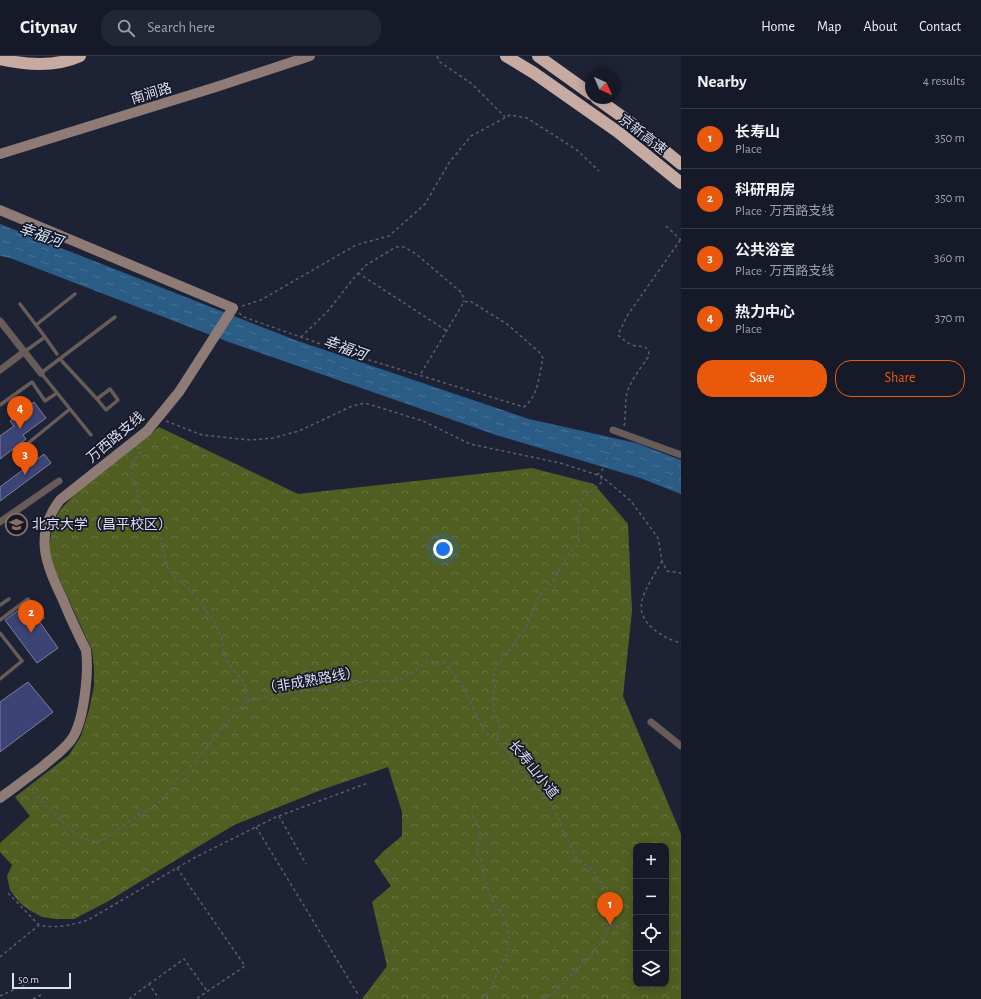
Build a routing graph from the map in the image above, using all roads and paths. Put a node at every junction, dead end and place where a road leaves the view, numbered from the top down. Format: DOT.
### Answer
graph roads {
  1 [pos="28,56"];
  2 [pos="50,56"];
  3 [pos="80,56"];
  4 [pos="310,56"];
  5 [pos="437,56"];
  6 [pos="506,56"];
  7 [pos="538,56"];
  8 [pos="0,59"];
  9 [pos="585,90"];
  10 [pos="604,104"];
  11 [pos="505,118"];
  12 [pos="0,154"];
  13 [pos="681,164"];
  14 [pos="599,171"];
  15 [pos="681,183"];
  16 [pos="0,210"];
  17 [pos="666,226"];
  18 [pos="681,240"];
  19 [pos="358,273"];
  20 [pos="75,294"];
  21 [pos="464,302"];
  22 [pos="20,304"];
  23 [pos="232,309"];
  24 [pos="115,317"];
  25 [pos="0,321"];
  26 [pos="36,326"];
  27 [pos="447,331"];
  28 [pos="45,337"];
  29 [pos="301,337"];
  30 [pos="24,352"];
  31 [pos="57,354"];
  32 [pos="60,359"];
  33 [pos="0,370"];
  34 [pos="41,373"];
  35 [pos="420,375"];
  36 [pos="57,393"];
  37 [pos="97,399"];
  38 [pos="0,406"];
  39 [pos="70,409"];
  40 [pos="159,418"];
  41 [pos="618,432"];
  42 [pos="91,435"];
  43 [pos="139,437"];
  44 [pos="16,453"];
  45 [pos="681,455"];
  46 [pos="597,474"];
  47 [pos="601,476"];
  48 [pos="59,481"];
  49 [pos="0,522"];
  50 [pos="662,561"];
  51 [pos="681,574"];
  52 [pos="9,599"];
  53 [pos="0,605"];
  54 [pos="43,618"];
  55 [pos="0,620"];
  56 [pos="0,633"];
  57 [pos="681,644"];
  58 [pos="0,679"];
  59 [pos="247,701"];
  60 [pos="650,722"];
  61 [pos="497,740"];
  62 [pos="681,746"];
  63 [pos="22,781"];
  64 [pos="368,784"];
  65 [pos="0,798"];
  66 [pos="472,815"];
  67 [pos="279,816"];
  68 [pos="256,827"];
  69 [pos="306,864"];
  70 [pos="177,868"];
  71 [pos="8,893"];
  72 [pos="39,925"];
  73 [pos="610,925"];
  74 [pos="633,930"];
  75 [pos="669,931"];
  76 [pos="681,933"];
  77 [pos="0,957"];
  78 [pos="33,981"];
  79 [pos="149,984"];
  80 [pos="207,992"];
  81 [pos="41,995"];
  82 [pos="0,996"];
  83 [pos="359,996"];
  84 [pos="2,999"];
  85 [pos="33,999"];
  86 [pos="129,999"];
  87 [pos="159,999"];
  88 [pos="196,999"];
  89 [pos="485,999"];
  90 [pos="543,999"];
  1 -- 2 [label="highway"];
  3 -- 8 [label="highway"];
  4 -- 12 [label="street, 南涧路"];
  5 -- 11 [label="path"];
  6 -- 15 [label="highway, 京新高速"];
  7 -- 9 [label="highway"];
  10 -- 13 [label="highway, 京新高速"];
  11 -- 14 [label="path"];
  11 -- 23 [label="path"];
  16 -- 23 [label="street"];
  17 -- 18 [label="path"];
  18 -- 41 [label="path"];
  19 -- 21 [label="path"];
  19 -- 27 [label="path"];
  19 -- 29 [label="path"];
  20 -- 26 [label="lane"];
  21 -- 27 [label="path"];
  21 -- 35 [label="path"];
  22 -- 26 [label="lane"];
  23 -- 29 [label="path"];
  23 -- 40 [label="street, 万西路支线"];
  24 -- 32 [label="lane"];
  25 -- 30 [label="street"];
  26 -- 28 [label="lane"];
  27 -- 35 [label="path"];
  28 -- 30 [label="lane"];
  28 -- 31 [label="lane"];
  29 -- 35 [label="path"];
  30 -- 33 [label="street"];
  30 -- 34 [label="street"];
  32 -- 34 [label="lane"];
  32 -- 37 [label="lane"];
  34 -- 36 [label="lane"];
  36 -- 38 [label="lane"];
  36 -- 39 [label="lane"];
  37 -- 37 [label="lane"];
  39 -- 42 [label="lane"];
  39 -- 44 [label="lane"];
  40 -- 43 [label="street, 万西路支线"];
  40 -- 46 [label="path"];
  41 -- 45 [label="street"];
  41 -- 46 [label="path"];
  43 -- 59 [label="path"];
  43 -- 63 [label="street, 万西路支线"];
  46 -- 47 [label="path"];
  47 -- 50 [label="path"];
  47 -- 61 [label="path, 长寿山小道"];
  48 -- 49 [label="street"];
  50 -- 51 [label="path"];
  50 -- 57 [label="path"];
  52 -- 53 [label="lane"];
  54 -- 55 [label="lane"];
  56 -- 58 [label="lane"];
  59 -- 61 [label="path, （非成熟路线）"];
  59 -- 63 [label="path"];
  60 -- 62 [label="street"];
  61 -- 73 [label="path, 长寿山小道"];
  63 -- 65 [label="street, 万西路支线"];
  64 -- 67 [label="path"];
  66 -- 89 [label="path"];
  67 -- 68 [label="path"];
  67 -- 69 [label="path"];
  68 -- 70 [label="path"];
  68 -- 83 [label="path"];
  70 -- 72 [label="path"];
  70 -- 80 [label="path"];
  71 -- 72 [label="path"];
  72 -- 77 [label="path"];
  73 -- 74 [label="path"];
  73 -- 90 [label="path"];
  75 -- 76 [label="path"];
  78 -- 82 [label="path"];
  79 -- 80 [label="path"];
  79 -- 86 [label="path"];
  79 -- 87 [label="path"];
  80 -- 88 [label="path"];
  81 -- 85 [label="path"];
  82 -- 84 [label="path"];
}
